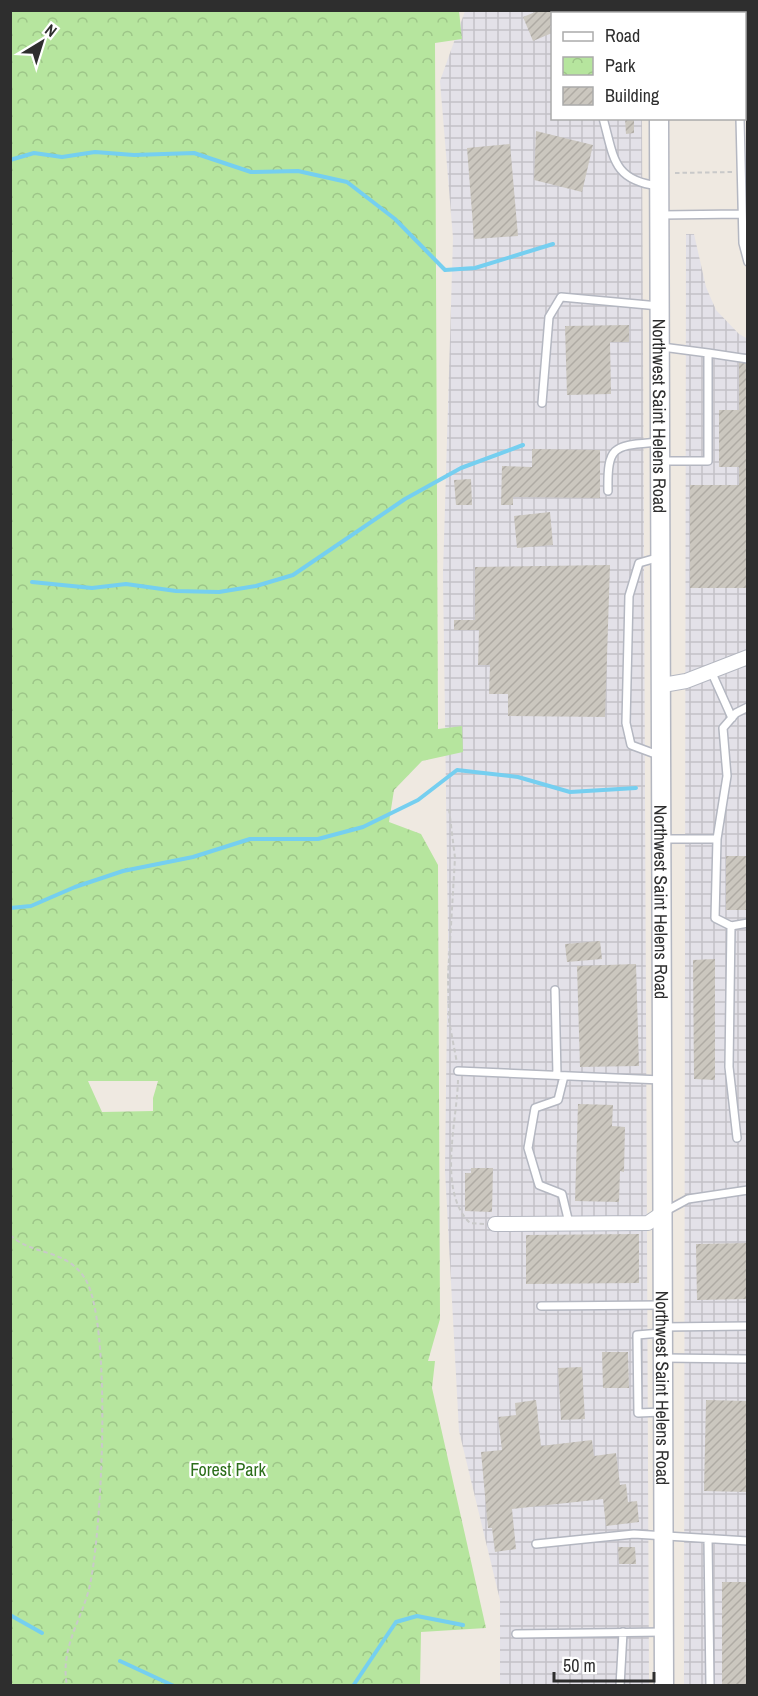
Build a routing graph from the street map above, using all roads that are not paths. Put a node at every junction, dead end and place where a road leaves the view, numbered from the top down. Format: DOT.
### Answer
graph roads {
  1 [pos="604,120"];
  2 [pos="659,120"];
  3 [pos="744,130"];
  4 [pos="660,180"];
  5 [pos="742,214"];
  6 [pos="661,215"];
  7 [pos="747,262"];
  8 [pos="662,306"];
  9 [pos="662,346"];
  10 [pos="708,353"];
  11 [pos="747,359"];
  12 [pos="542,403"];
  13 [pos="662,442"];
  14 [pos="662,461"];
  15 [pos="608,491"];
  16 [pos="662,556"];
  17 [pos="747,657"];
  18 [pos="711,671"];
  19 [pos="663,685"];
  20 [pos="747,708"];
  21 [pos="732,718"];
  22 [pos="663,757"];
  23 [pos="663,839"];
  24 [pos="717,840"];
  25 [pos="747,923"];
  26 [pos="731,926"];
  27 [pos="555,990"];
  28 [pos="458,1071"];
  29 [pos="561,1075"];
  30 [pos="664,1080"];
  31 [pos="736,1138"];
  32 [pos="747,1190"];
  33 [pos="664,1212"];
  34 [pos="569,1223"];
  35 [pos="495,1224"];
  36 [pos="664,1305"];
  37 [pos="541,1306"];
  38 [pos="747,1326"];
  39 [pos="664,1329"];
  40 [pos="664,1358"];
  41 [pos="747,1359"];
  42 [pos="664,1412"];
  43 [pos="664,1537"];
  44 [pos="708,1539"];
  45 [pos="747,1541"];
  46 [pos="536,1544"];
  47 [pos="623,1632"];
  48 [pos="664,1632"];
  49 [pos="516,1634"];
  50 [pos="620,1686"];
  51 [pos="664,1686"];
  52 [pos="710,1686"];
  1 -- 4 [label="lane"];
  2 -- 4 [label="main road, Northwest Saint Helens Road"];
  3 -- 5 [label="lane"];
  4 -- 6 [label="main road, Northwest Saint Helens Road"];
  5 -- 6 [label="lane"];
  5 -- 7 [label="lane"];
  6 -- 8 [label="main road, Northwest Saint Helens Road"];
  8 -- 9 [label="main road, Northwest Saint Helens Road"];
  8 -- 12 [label="lane"];
  9 -- 10 [label="lane"];
  9 -- 13 [label="main road, Northwest Saint Helens Road"];
  10 -- 11 [label="lane"];
  10 -- 14 [label="lane"];
  13 -- 14 [label="main road, Northwest Saint Helens Road"];
  13 -- 15 [label="lane"];
  14 -- 16 [label="main road, Northwest Saint Helens Road"];
  16 -- 19 [label="main road, Northwest Saint Helens Road"];
  16 -- 22 [label="lane"];
  17 -- 18 [label="street"];
  18 -- 19 [label="street"];
  18 -- 21 [label="lane"];
  19 -- 22 [label="main road, Northwest Saint Helens Road"];
  20 -- 21 [label="lane"];
  21 -- 24 [label="lane"];
  22 -- 23 [label="main road, Northwest Saint Helens Road"];
  23 -- 24 [label="lane"];
  23 -- 30 [label="main road, Northwest Saint Helens Road"];
  24 -- 26 [label="lane"];
  25 -- 26 [label="lane"];
  26 -- 31 [label="lane"];
  27 -- 29 [label="lane"];
  28 -- 29 [label="lane"];
  29 -- 30 [label="lane"];
  29 -- 34 [label="lane"];
  30 -- 33 [label="main road, Northwest Saint Helens Road"];
  32 -- 33 [label="lane"];
  33 -- 34 [label="street"];
  33 -- 36 [label="main road, Northwest Saint Helens Road"];
  34 -- 35 [label="street"];
  36 -- 37 [label="lane"];
  36 -- 39 [label="main road, Northwest Saint Helens Road"];
  38 -- 39 [label="lane"];
  39 -- 40 [label="main road, Northwest Saint Helens Road"];
  39 -- 42 [label="lane"];
  40 -- 41 [label="lane"];
  40 -- 42 [label="main road, Northwest Saint Helens Road"];
  42 -- 43 [label="main road, Northwest Saint Helens Road"];
  43 -- 44 [label="lane"];
  43 -- 46 [label="lane"];
  43 -- 48 [label="main road, Northwest Saint Helens Road"];
  44 -- 45 [label="lane"];
  44 -- 52 [label="lane"];
  47 -- 48 [label="lane"];
  47 -- 49 [label="lane"];
  47 -- 50 [label="lane"];
  48 -- 51 [label="main road, Northwest Saint Helens Road"];
}
